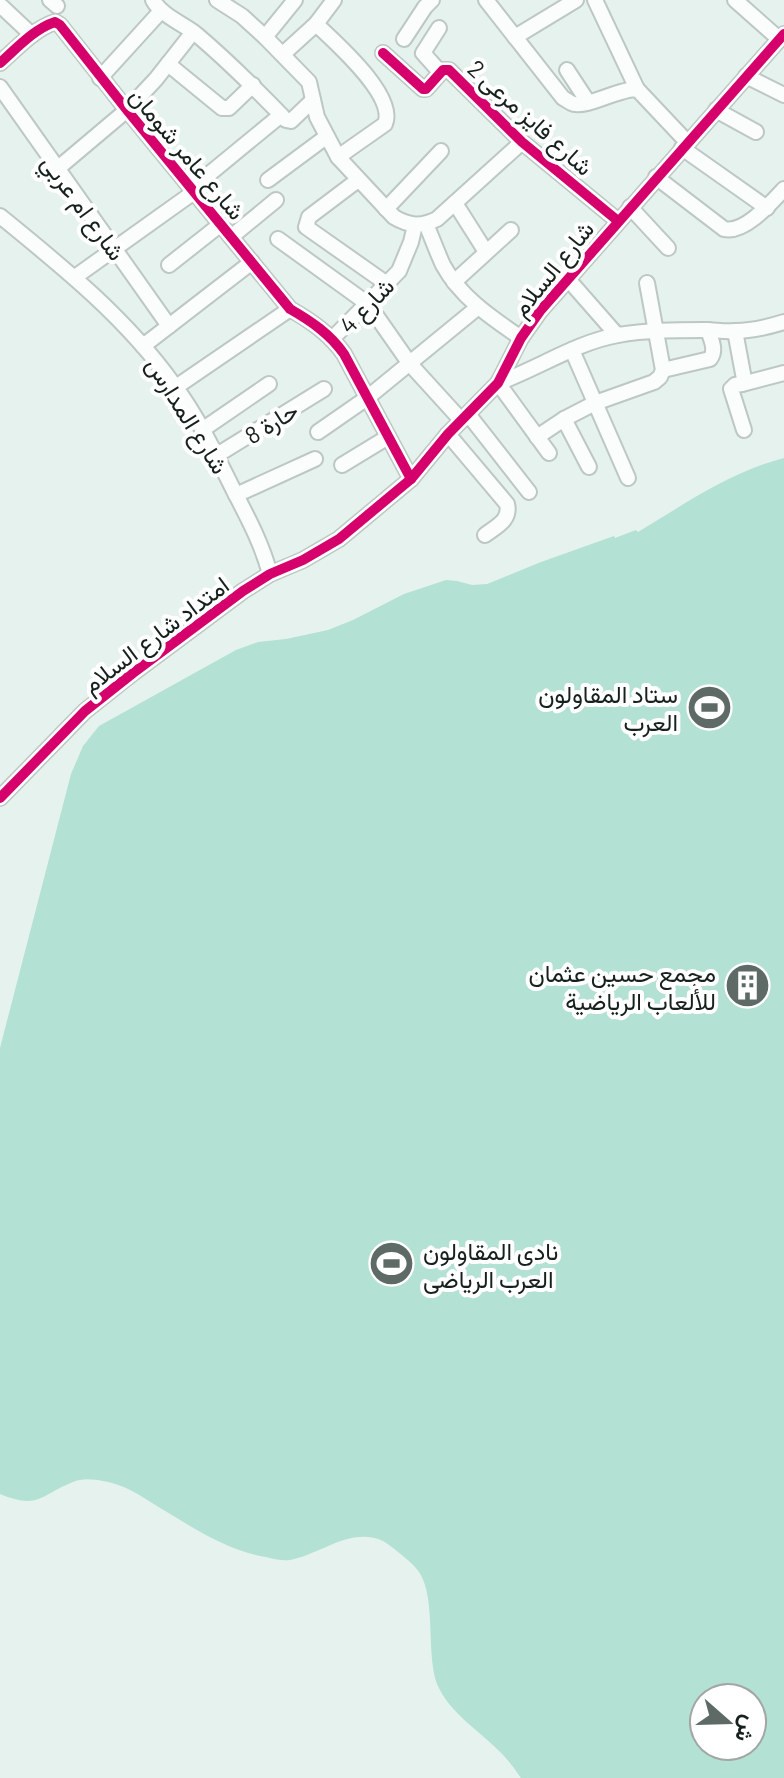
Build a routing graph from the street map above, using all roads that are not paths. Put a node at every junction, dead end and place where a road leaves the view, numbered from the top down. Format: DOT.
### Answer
graph roads {
  1 [pos="217,0"];
  2 [pos="295,0"];
  3 [pos="334,0"];
  4 [pos="486,0"];
  5 [pos="576,0"];
  6 [pos="595,0"];
  7 [pos="735,0"];
  8 [pos="427,1"];
  9 [pos="0,5"];
  10 [pos="157,6"];
  11 [pos="316,24"];
  12 [pos="439,28"];
  13 [pos="193,32"];
  14 [pos="32,35"];
  15 [pos="782,36"];
  16 [pos="265,37"];
  17 [pos="515,37"];
  18 [pos="404,39"];
  19 [pos="383,53"];
  20 [pos="283,54"];
  21 [pos="0,63"];
  22 [pos="168,64"];
  23 [pos="567,70"];
  24 [pos="440,72"];
  25 [pos="746,76"];
  26 [pos="100,78"];
  27 [pos="253,85"];
  28 [pos="0,87"];
  29 [pos="637,89"];
  30 [pos="784,95"];
  31 [pos="313,100"];
  32 [pos="588,102"];
  33 [pos="127,110"];
  34 [pos="716,110"];
  35 [pos="281,115"];
  36 [pos="756,132"];
  37 [pos="326,137"];
  38 [pos="522,142"];
  39 [pos="685,145"];
  40 [pos="441,151"];
  41 [pos="338,157"];
  42 [pos="57,169"];
  43 [pos="656,177"];
  44 [pos="268,180"];
  45 [pos="358,180"];
  46 [pos="784,189"];
  47 [pos="193,190"];
  48 [pos="276,200"];
  49 [pos="455,203"];
  50 [pos="630,207"];
  51 [pos="767,208"];
  52 [pos="386,209"];
  53 [pos="0,216"];
  54 [pos="618,221"];
  55 [pos="221,224"];
  56 [pos="420,225"];
  57 [pos="511,230"];
  58 [pos="231,237"];
  59 [pos="278,239"];
  60 [pos="668,248"];
  61 [pos="115,249"];
  62 [pos="486,252"];
  63 [pos="252,262"];
  64 [pos="169,265"];
  65 [pos="75,277"];
  66 [pos="567,278"];
  67 [pos="454,282"];
  68 [pos="647,283"];
  69 [pos="387,284"];
  70 [pos="368,304"];
  71 [pos="477,308"];
  72 [pos="290,309"];
  73 [pos="169,326"];
  74 [pos="783,326"];
  75 [pos="708,330"];
  76 [pos="657,331"];
  77 [pos="735,331"];
  78 [pos="617,335"];
  79 [pos="521,338"];
  80 [pos="332,339"];
  81 [pos="143,346"];
  82 [pos="572,350"];
  83 [pos="410,364"];
  84 [pos="663,370"];
  85 [pos="784,374"];
  86 [pos="498,383"];
  87 [pos="269,384"];
  88 [pos="742,384"];
  89 [pos="176,387"];
  90 [pos="324,389"];
  91 [pos="367,398"];
  92 [pos="595,403"];
  93 [pos="464,417"];
  94 [pos="564,419"];
  95 [pos="202,430"];
  96 [pos="744,430"];
  97 [pos="318,432"];
  98 [pos="448,434"];
  99 [pos="388,437"];
  100 [pos="537,437"];
  101 [pos="549,453"];
  102 [pos="217,455"];
  103 [pos="315,459"];
  104 [pos="342,465"];
  105 [pos="589,467"];
  106 [pos="628,478"];
  107 [pos="411,479"];
  108 [pos="529,492"];
  109 [pos="236,495"];
  110 [pos="485,535"];
  111 [pos="270,574"];
  112 [pos="0,798"];
  1 -- 16 [label="street"];
  2 -- 16 [label="street"];
  3 -- 11 [label="street"];
  4 -- 17 [label="street"];
  5 -- 17 [label="street"];
  6 -- 29 [label="street"];
  7 -- 15 [label="street"];
  8 -- 18 [label="street"];
  9 -- 14 [label="street"];
  10 -- 13 [label="street"];
  10 -- 26 [label="street"];
  11 -- 20 [label="street"];
  11 -- 41 [label="street"];
  12 -- 24 [label="street"];
  13 -- 22 [label="street"];
  13 -- 27 [label="street"];
  14 -- 21 [label="street"];
  14 -- 26 [label="street, شارع عامر شومان"];
  15 -- 25 [label="street, شارع السلام"];
  16 -- 20 [label="street"];
  17 -- 32 [label="street"];
  19 -- 24 [label="street, شارع فايز مرعى 2"];
  20 -- 31 [label="street"];
  22 -- 27 [label="street"];
  22 -- 33 [label="street"];
  23 -- 32 [label="street"];
  24 -- 38 [label="street, شارع فايز مرعى 2"];
  25 -- 30 [label="street"];
  25 -- 34 [label="street, شارع السلام"];
  26 -- 33 [label="street, شارع عامر شومان"];
  27 -- 35 [label="street"];
  28 -- 42 [label="street, شارع ام عربي"];
  29 -- 32 [label="street"];
  29 -- 39 [label="street"];
  31 -- 35 [label="street"];
  31 -- 37 [label="street"];
  33 -- 42 [label="street"];
  33 -- 47 [label="street, شارع عامر شومان"];
  34 -- 36 [label="street"];
  34 -- 39 [label="street, شارع السلام"];
  35 -- 47 [label="street"];
  37 -- 41 [label="street"];
  37 -- 44 [label="street"];
  38 -- 49 [label="street"];
  38 -- 54 [label="street, شارع فايز مرعى 2"];
  39 -- 43 [label="street, شارع السلام"];
  39 -- 51 [label="street"];
  40 -- 52 [label="street"];
  41 -- 45 [label="street"];
  42 -- 61 [label="street, شارع ام عربي"];
  43 -- 50 [label="street, شارع السلام"];
  43 -- 51 [label="street"];
  45 -- 52 [label="street"];
  45 -- 69 [label="street"];
  46 -- 51 [label="street"];
  47 -- 55 [label="street, شارع عامر شومان"];
  47 -- 61 [label="street"];
  48 -- 58 [label="street"];
  49 -- 56 [label="street"];
  49 -- 62 [label="street"];
  50 -- 54 [label="street, شارع السلام"];
  50 -- 60 [label="street"];
  52 -- 56 [label="street"];
  53 -- 65 [label="street, شارع المدارس"];
  54 -- 66 [label="street, شارع السلام"];
  55 -- 58 [label="street, شارع عامر شومان"];
  55 -- 64 [label="street"];
  56 -- 67 [label="street"];
  56 -- 69 [label="street, شارع 4"];
  57 -- 62 [label="street"];
  58 -- 63 [label="street, شارع عامر شومان"];
  59 -- 70 [label="street"];
  61 -- 65 [label="street"];
  61 -- 73 [label="street, شارع ام عربي"];
  62 -- 67 [label="street"];
  63 -- 72 [label="street, شارع عامر شومان"];
  63 -- 73 [label="street"];
  65 -- 81 [label="street, شارع المدارس"];
  66 -- 78 [label="street"];
  66 -- 79 [label="street, شارع السلام"];
  67 -- 71 [label="street"];
  68 -- 76 [label="street"];
  69 -- 70 [label="street, شارع 4"];
  70 -- 80 [label="street, شارع 4"];
  70 -- 83 [label="street"];
  71 -- 79 [label="street"];
  71 -- 83 [label="street"];
  72 -- 80 [label="street, شارع عامر شومان"];
  72 -- 89 [label="street"];
  73 -- 81 [label="street"];
  74 -- 77 [label="street"];
  75 -- 76 [label="street"];
  75 -- 77 [label="street"];
  75 -- 84 [label="street"];
  76 -- 78 [label="street"];
  76 -- 84 [label="street"];
  77 -- 88 [label="street"];
  78 -- 82 [label="street"];
  79 -- 86 [label="street, شارع السلام"];
  80 -- 91 [label="street"];
  81 -- 89 [label="street, شارع المدارس"];
  82 -- 86 [label="street"];
  82 -- 92 [label="street"];
  83 -- 91 [label="street"];
  83 -- 93 [label="street"];
  84 -- 92 [label="street"];
  85 -- 88 [label="street"];
  86 -- 93 [label="street, شارع السلام"];
  86 -- 100 [label="street"];
  87 -- 95 [label="street"];
  88 -- 96 [label="street"];
  89 -- 95 [label="street, شارع المدارس"];
  90 -- 102 [label="street, حارة 8"];
  91 -- 97 [label="street"];
  91 -- 99 [label="street"];
  92 -- 94 [label="street"];
  92 -- 106 [label="street"];
  93 -- 98 [label="street, شارع السلام"];
  93 -- 108 [label="street"];
  94 -- 100 [label="street"];
  94 -- 105 [label="street"];
  95 -- 102 [label="street, شارع المدارس"];
  98 -- 107 [label="street, شارع السلام"];
  98 -- 110 [label="street"];
  99 -- 104 [label="street"];
  99 -- 107 [label="street"];
  100 -- 101 [label="street"];
  102 -- 109 [label="street, شارع المدارس"];
  103 -- 109 [label="street"];
  107 -- 111 [label="street, شارع السلام"];
  109 -- 111 [label="street, شارع المدارس"];
  111 -- 112 [label="street, امتداد شارع السلام"];
}
